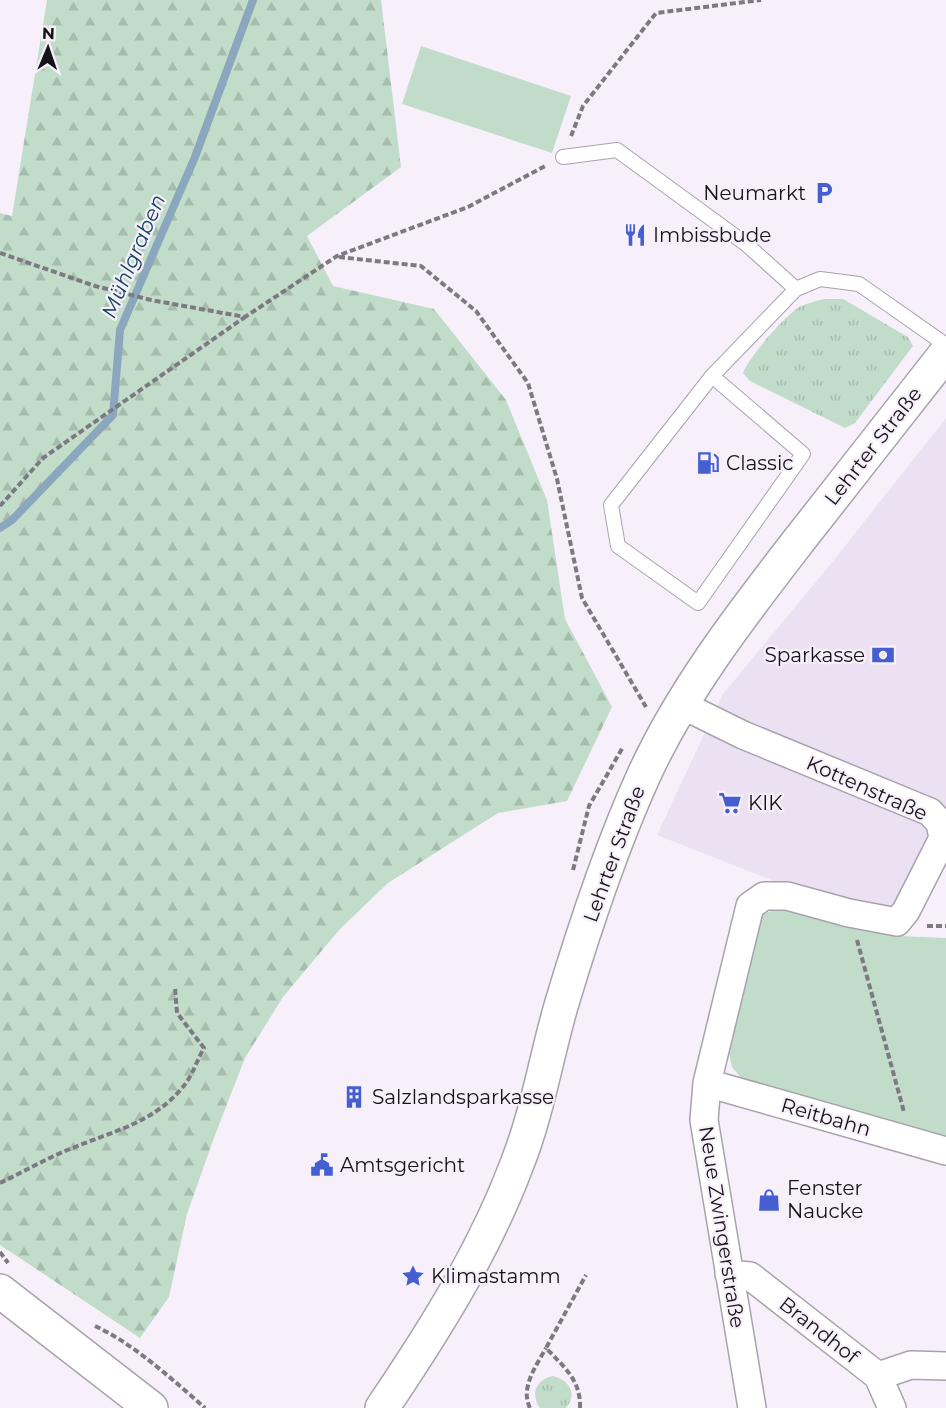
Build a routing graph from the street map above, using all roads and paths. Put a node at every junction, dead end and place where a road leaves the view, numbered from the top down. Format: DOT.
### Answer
graph roads {
  1 [pos="761,0"];
  2 [pos="563,157"];
  3 [pos="0,253"];
  4 [pos="337,256"];
  5 [pos="796,289"];
  6 [pos="245,317"];
  7 [pos="946,345"];
  8 [pos="946,353"];
  9 [pos="712,376"];
  10 [pos="0,506"];
  11 [pos="682,705"];
  12 [pos="647,707"];
  13 [pos="750,906"];
  14 [pos="849,913"];
  15 [pos="175,988"];
  16 [pos="707,1083"];
  17 [pos="912,1141"];
  18 [pos="946,1151"];
  19 [pos="0,1183"];
  20 [pos="729,1274"];
  21 [pos="586,1275"];
  22 [pos="0,1292"];
  23 [pos="546,1348"];
  24 [pos="946,1366"];
  25 [pos="878,1376"];
  26 [pos="151,1408"];
  27 [pos="382,1408"];
  28 [pos="530,1408"];
  29 [pos="580,1408"];
  30 [pos="752,1408"];
  31 [pos="892,1408"];
  1 -- 2 [label="path"];
  2 -- 4 [label="path"];
  2 -- 5 [label="lane"];
  3 -- 6 [label="path"];
  4 -- 6 [label="path"];
  4 -- 12 [label="path"];
  5 -- 7 [label="lane"];
  5 -- 9 [label="lane"];
  6 -- 10 [label="path"];
  8 -- 11 [label="main road, Lehrter Straße"];
  9 -- 9 [label="lane"];
  11 -- 14 [label="street, Kottenstraße"];
  11 -- 27 [label="main road, Lehrter Straße"];
  13 -- 14 [label="street, Kottenstraße"];
  13 -- 16 [label="street, Neue Zwingerstraße"];
  14 -- 17 [label="path"];
  15 -- 19 [label="path"];
  16 -- 17 [label="street, Reitbahn"];
  16 -- 20 [label="street, Neue Zwingerstraße"];
  17 -- 18 [label="street, Reitbahn"];
  20 -- 25 [label="street, Brandhof"];
  20 -- 30 [label="street, Neue Zwingerstraße"];
  21 -- 23 [label="path"];
  22 -- 26 [label="main road"];
  23 -- 28 [label="path"];
  23 -- 29 [label="path"];
  24 -- 25 [label="street"];
  25 -- 31 [label="street, Brandhof"];
}
